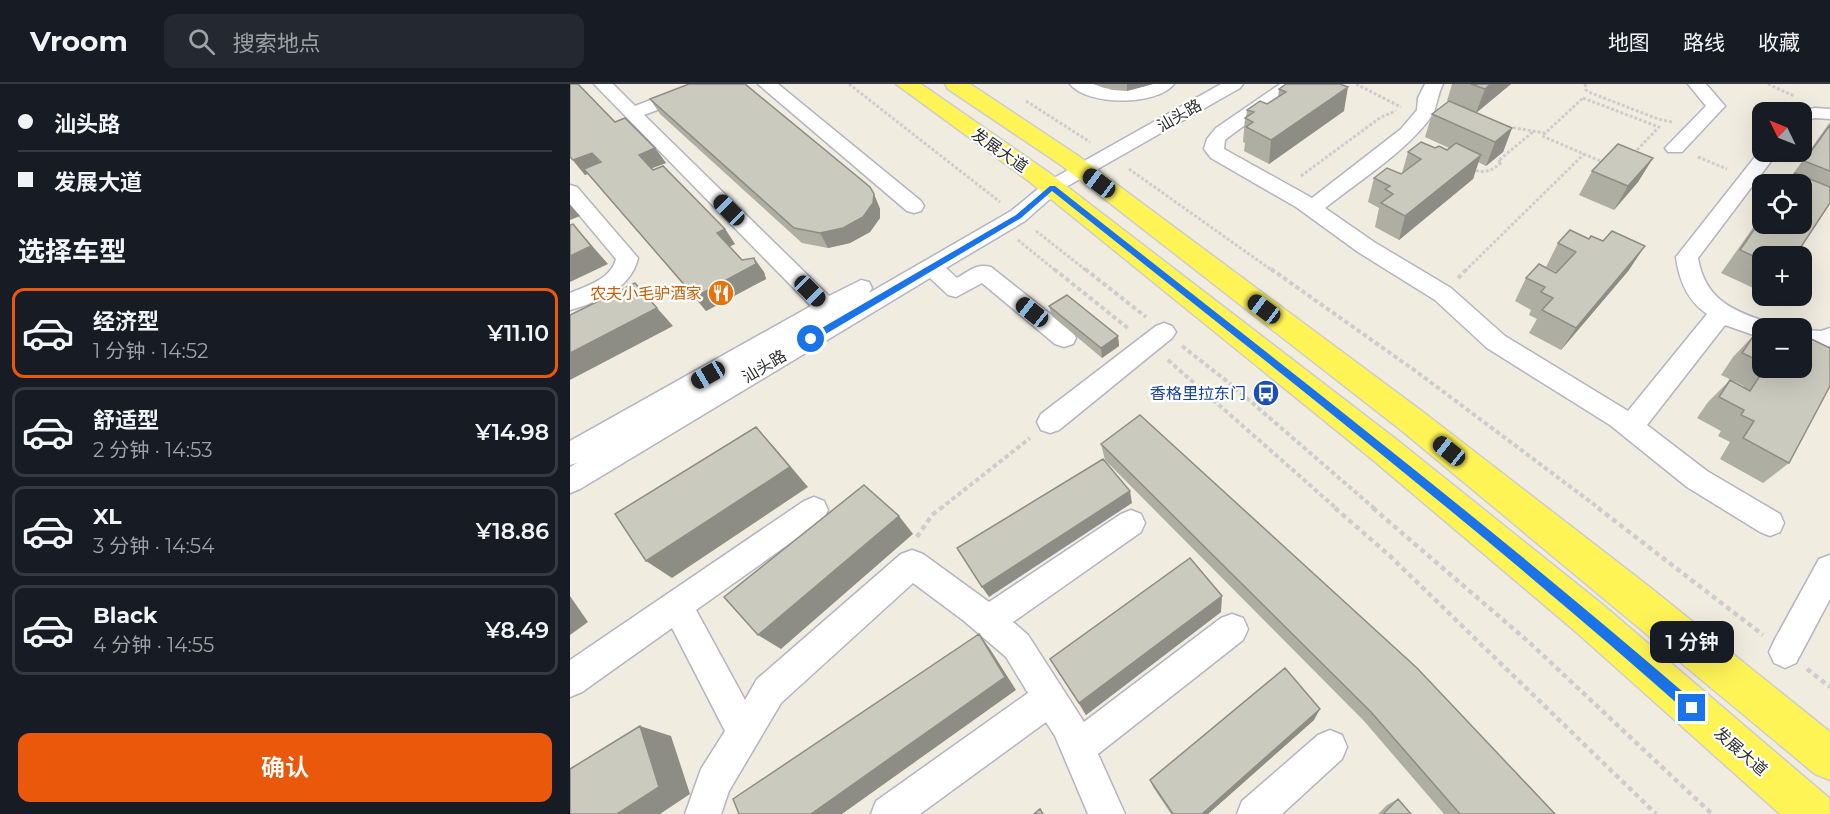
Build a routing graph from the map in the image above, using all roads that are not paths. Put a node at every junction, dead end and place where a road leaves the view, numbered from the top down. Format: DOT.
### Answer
graph roads {
  1 [pos="603,84"];
  2 [pos="675,84"];
  3 [pos="710,84"];
  4 [pos="766,84"];
  5 [pos="907,84"];
  6 [pos="956,84"];
  7 [pos="1079,84"];
  8 [pos="1165,84"];
  9 [pos="1208,84"];
  10 [pos="1234,84"];
  11 [pos="1292,84"];
  12 [pos="1434,84"];
  13 [pos="1697,84"];
  14 [pos="627,108"];
  15 [pos="1812,114"];
  16 [pos="1830,114"];
  17 [pos="1675,148"];
  18 [pos="1761,162"];
  19 [pos="1074,166"];
  20 [pos="570,191"];
  21 [pos="914,206"];
  22 [pos="1311,209"];
  23 [pos="1008,216"];
  24 [pos="932,267"];
  25 [pos="570,303"];
  26 [pos="826,308"];
  27 [pos="1720,314"];
  28 [pos="1752,325"];
  29 [pos="1830,337"];
  30 [pos="1064,338"];
  31 [pos="1156,338"];
  32 [pos="1812,340"];
  33 [pos="1050,422"];
  34 [pos="1630,428"];
  35 [pos="570,454"];
  36 [pos="570,481"];
  37 [pos="814,510"];
  38 [pos="1131,523"];
  39 [pos="1770,523"];
  40 [pos="1830,569"];
  41 [pos="677,606"];
  42 [pos="988,621"];
  43 [pos="1232,629"];
  44 [pos="1785,652"];
  45 [pos="570,680"];
  46 [pos="1050,698"];
  47 [pos="744,733"];
  48 [pos="1330,747"];
  49 [pos="1078,748"];
  50 [pos="1830,759"];
  51 [pos="703,814"];
  52 [pos="889,814"];
  53 [pos="1107,814"];
  54 [pos="1255,814"];
  55 [pos="1813,814"];
  1 -- 14 [label="street"];
  2 -- 14 [label="street"];
  3 -- 14 [label="street"];
  4 -- 21 [label="street"];
  5 -- 19 [label="main road, 发展大道"];
  6 -- 19 [label="main road, 发展大道"];
  7 -- 8 [label="street"];
  9 -- 19 [label="street, 汕头路"];
  10 -- 19 [label="street, 汕头路"];
  11 -- 22 [label="street"];
  12 -- 22 [label="street"];
  13 -- 17 [label="street"];
  14 -- 26 [label="street"];
  15 -- 16 [label="street"];
  18 -- 27 [label="street"];
  19 -- 23 [label="street, 汕头路"];
  19 -- 50 [label="main road, 发展大道"];
  19 -- 55 [label="main road, 发展大道"];
  20 -- 25 [label="street"];
  22 -- 34 [label="street"];
  23 -- 24 [label="street, 汕头路"];
  23 -- 26 [label="street, 汕头路"];
  24 -- 30 [label="street"];
  24 -- 36 [label="street, 汕头路"];
  26 -- 35 [label="street, 汕头路"];
  27 -- 28 [label="street"];
  27 -- 34 [label="street"];
  29 -- 32 [label="street"];
  31 -- 33 [label="street"];
  34 -- 39 [label="street"];
  37 -- 41 [label="street"];
  38 -- 42 [label="street"];
  40 -- 44 [label="street"];
  41 -- 45 [label="street"];
  41 -- 47 [label="street"];
  42 -- 46 [label="street"];
  42 -- 47 [label="street"];
  43 -- 49 [label="street"];
  46 -- 49 [label="street"];
  46 -- 52 [label="street"];
  47 -- 51 [label="street"];
  48 -- 54 [label="street"];
  49 -- 53 [label="street"];
}
